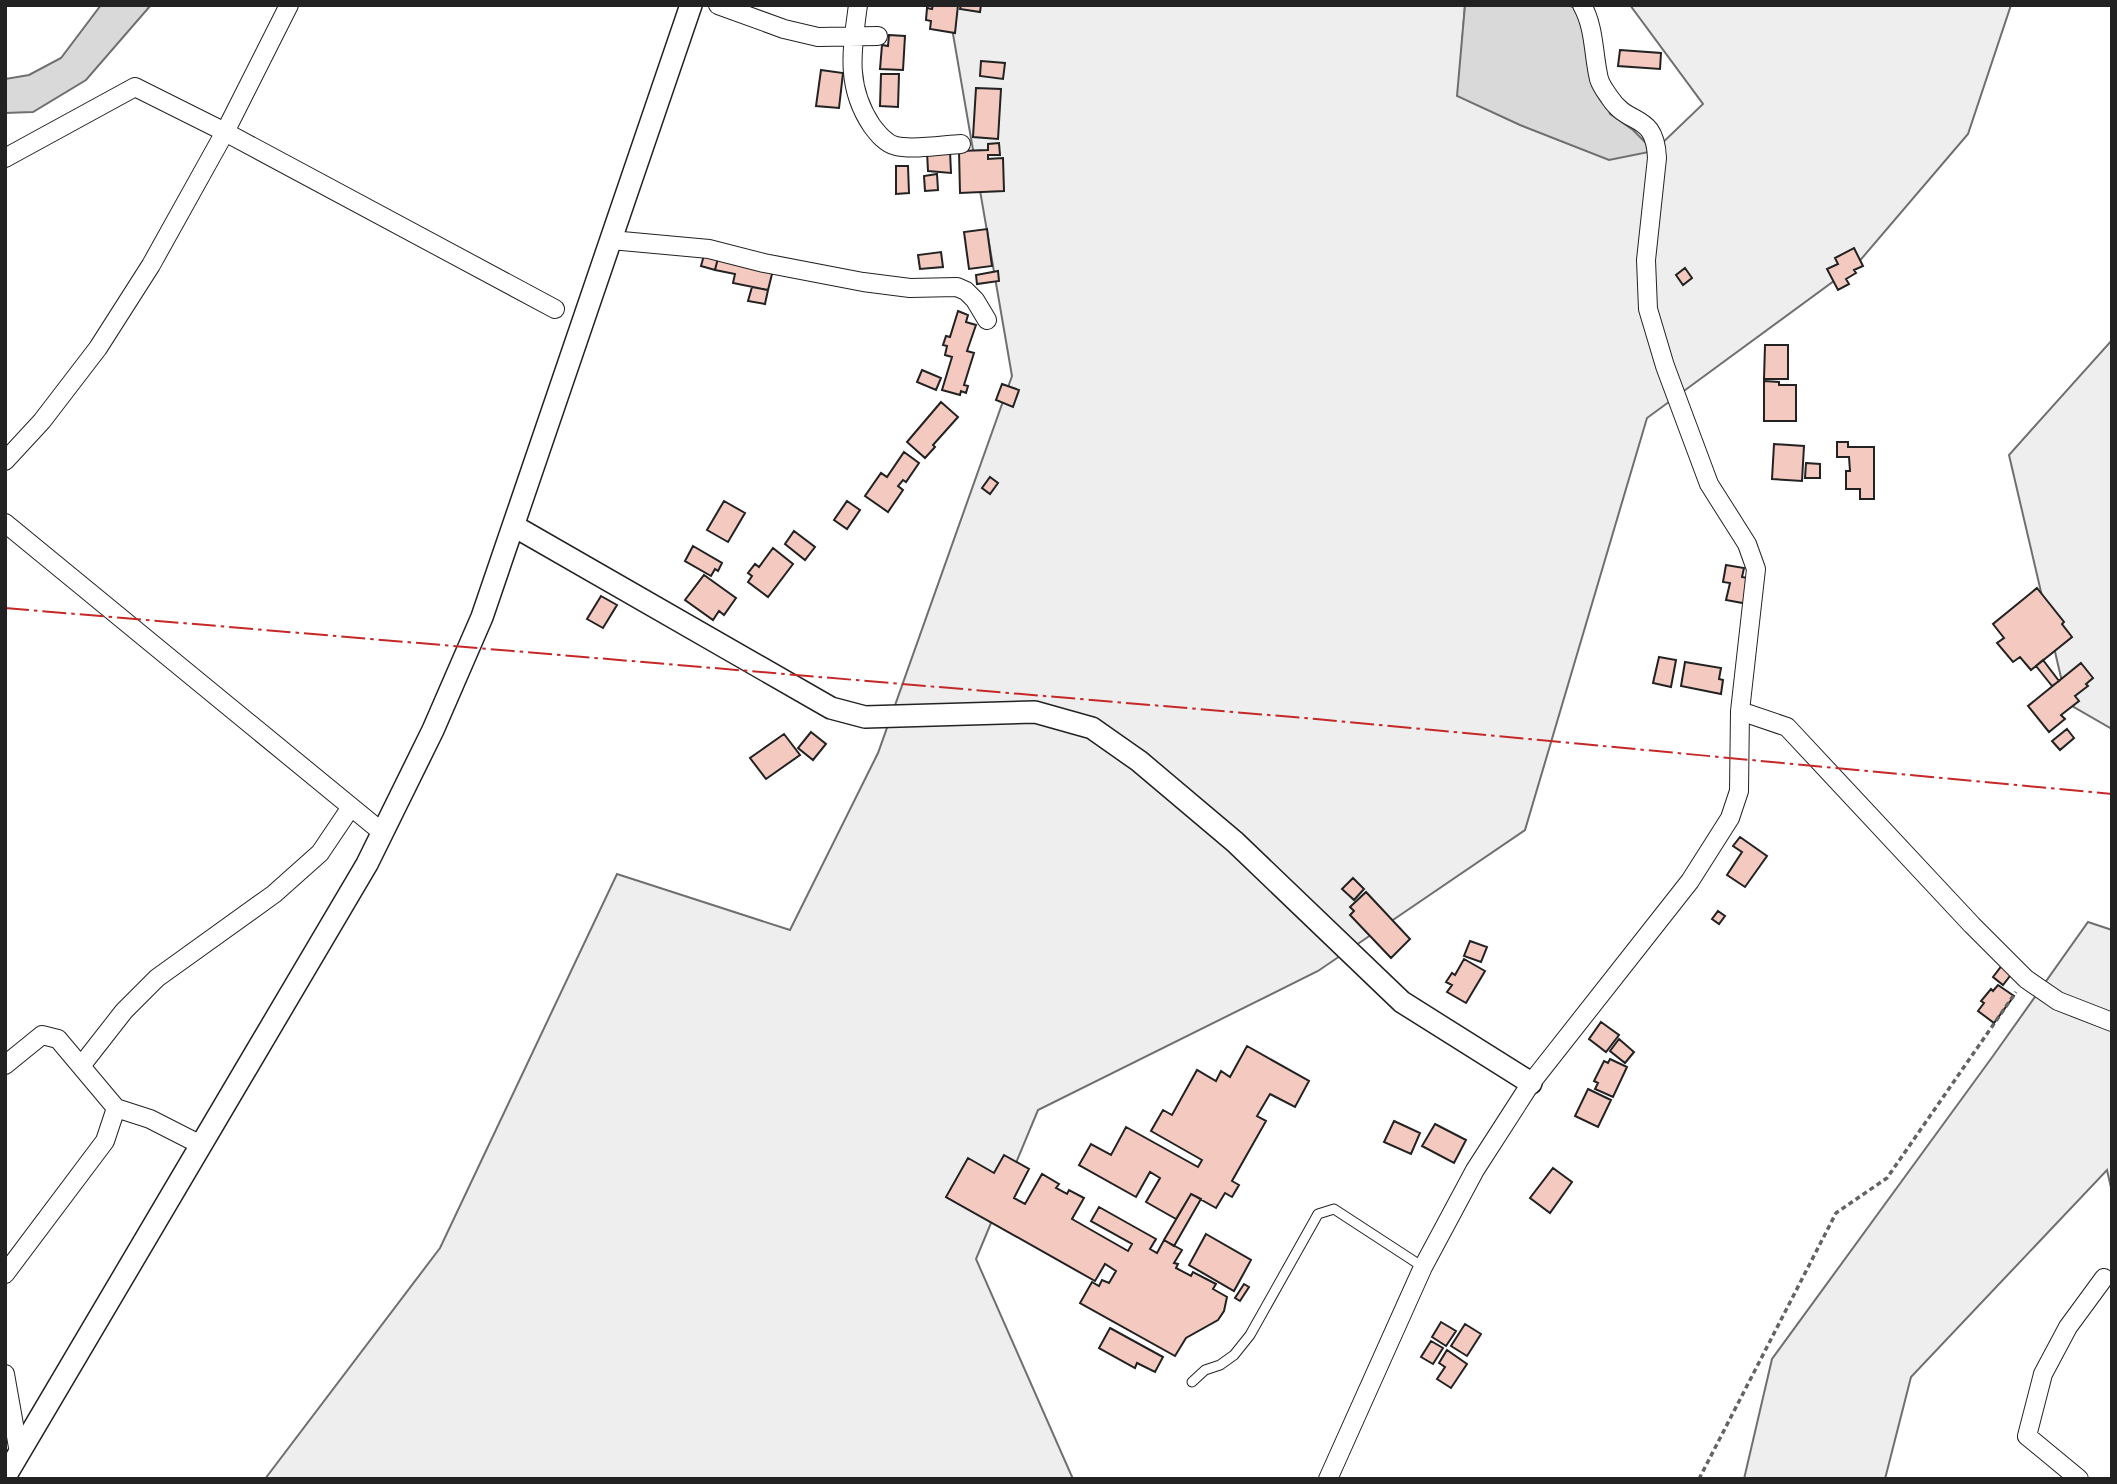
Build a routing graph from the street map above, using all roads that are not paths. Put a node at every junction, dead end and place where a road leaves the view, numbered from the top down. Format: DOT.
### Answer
graph roads {
  1 [pos="289,5"];
  2 [pos="691,5"];
  3 [pos="718,5"];
  4 [pos="858,5"];
  5 [pos="1582,5"];
  6 [pos="854,36"];
  7 [pos="878,36"];
  8 [pos="225,132"];
  9 [pos="961,144"];
  10 [pos="5,158"];
  11 [pos="611,240"];
  12 [pos="555,309"];
  13 [pos="987,320"];
  14 [pos="5,461"];
  15 [pos="5,523"];
  16 [pos="514,526"];
  17 [pos="1740,711"];
  18 [pos="351,807"];
  19 [pos="383,833"];
  20 [pos="2112,1022"];
  21 [pos="5,1065"];
  22 [pos="81,1066"];
  23 [pos="1531,1083"];
  24 [pos="116,1108"];
  25 [pos="201,1145"];
  26 [pos="1423,1267"];
  27 [pos="5,1274"];
  28 [pos="2104,1278"];
  29 [pos="5,1374"];
  30 [pos="1192,1382"];
  31 [pos="19,1453"];
  32 [pos="5,1477"];
  33 [pos="1328,1479"];
  34 [pos="2079,1479"];
  1 -- 8 [label="street"];
  2 -- 11 [label="street"];
  3 -- 6 [label="street"];
  4 -- 6 [label="street"];
  5 -- 17 [label="street"];
  6 -- 7 [label="street"];
  6 -- 9 [label="street"];
  8 -- 10 [label="street"];
  8 -- 12 [label="street"];
  8 -- 14 [label="street"];
  11 -- 13 [label="street"];
  11 -- 16 [label="street"];
  15 -- 18 [label="street"];
  16 -- 19 [label="street"];
  16 -- 23 [label="street"];
  17 -- 20 [label="street"];
  17 -- 23 [label="street"];
  18 -- 19 [label="street"];
  18 -- 22 [label="street"];
  19 -- 25 [label="street"];
  21 -- 22 [label="street"];
  22 -- 24 [label="street"];
  23 -- 26 [label="street"];
  24 -- 25 [label="street"];
  24 -- 27 [label="street"];
  25 -- 31 [label="street"];
  26 -- 30 [label="lane"];
  26 -- 33 [label="street"];
  28 -- 34 [label="street"];
  29 -- 31 [label="street"];
  31 -- 32 [label="street"];
}
